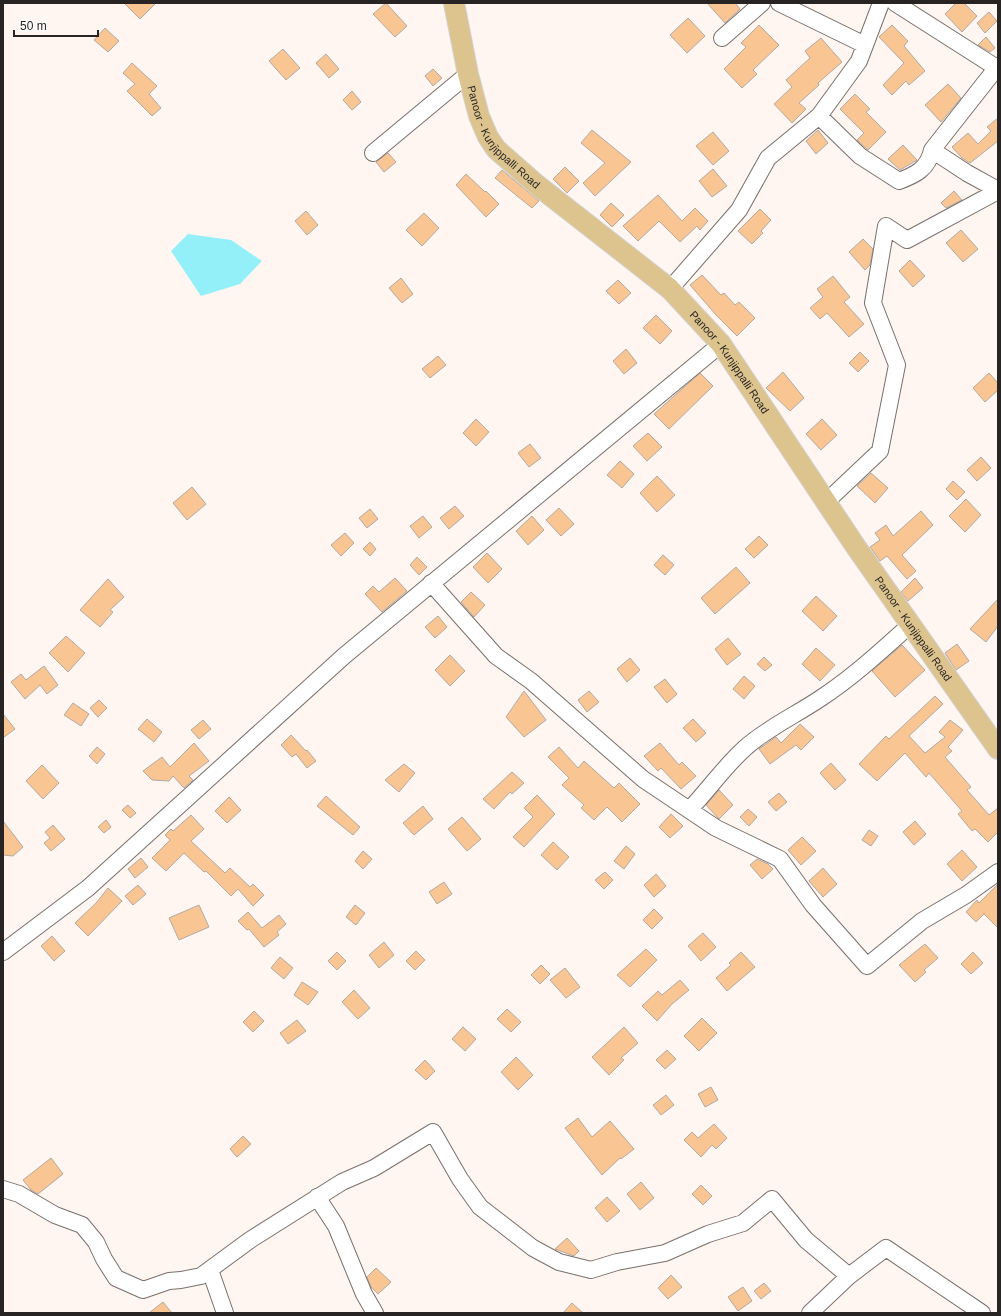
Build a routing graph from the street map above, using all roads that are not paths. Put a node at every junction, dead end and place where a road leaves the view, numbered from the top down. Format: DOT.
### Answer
graph roads {
  1 [pos="454,3"];
  2 [pos="762,3"];
  3 [pos="779,3"];
  4 [pos="881,3"];
  5 [pos="895,3"];
  6 [pos="722,38"];
  7 [pos="865,45"];
  8 [pos="998,67"];
  9 [pos="468,74"];
  10 [pos="819,116"];
  11 [pos="932,150"];
  12 [pos="372,153"];
  13 [pos="998,190"];
  14 [pos="670,289"];
  15 [pos="721,344"];
  16 [pos="826,502"];
  17 [pos="431,583"];
  18 [pos="910,626"];
  19 [pos="998,749"];
  20 [pos="690,809"];
  21 [pos="998,872"];
  22 [pos="3,952"];
  23 [pos="3,1189"];
  24 [pos="317,1198"];
  25 [pos="210,1270"];
  26 [pos="849,1276"];
  27 [pos="225,1313"];
  28 [pos="375,1313"];
  29 [pos="810,1313"];
  30 [pos="982,1313"];
  1 -- 9 [label="main road, Panoor - Kunjippalli Road"];
  2 -- 6 [label="street"];
  3 -- 7 [label="street"];
  4 -- 7 [label="street"];
  5 -- 8 [label="street"];
  7 -- 10 [label="street"];
  8 -- 11 [label="street"];
  9 -- 12 [label="street"];
  9 -- 14 [label="main road, Panoor - Kunjippalli Road"];
  10 -- 11 [label="street"];
  10 -- 14 [label="street"];
  11 -- 13 [label="street"];
  13 -- 16 [label="street"];
  14 -- 15 [label="main road, Panoor - Kunjippalli Road"];
  15 -- 16 [label="main road, Panoor - Kunjippalli Road"];
  15 -- 17 [label="street"];
  16 -- 18 [label="main road, Panoor - Kunjippalli Road"];
  17 -- 20 [label="street"];
  17 -- 22 [label="street"];
  18 -- 19 [label="main road, Panoor - Kunjippalli Road"];
  18 -- 20 [label="street"];
  20 -- 21 [label="street"];
  23 -- 25 [label="street"];
  24 -- 25 [label="street"];
  24 -- 26 [label="street"];
  24 -- 28 [label="street"];
  25 -- 27 [label="street"];
  26 -- 29 [label="street"];
  26 -- 30 [label="street"];
}
